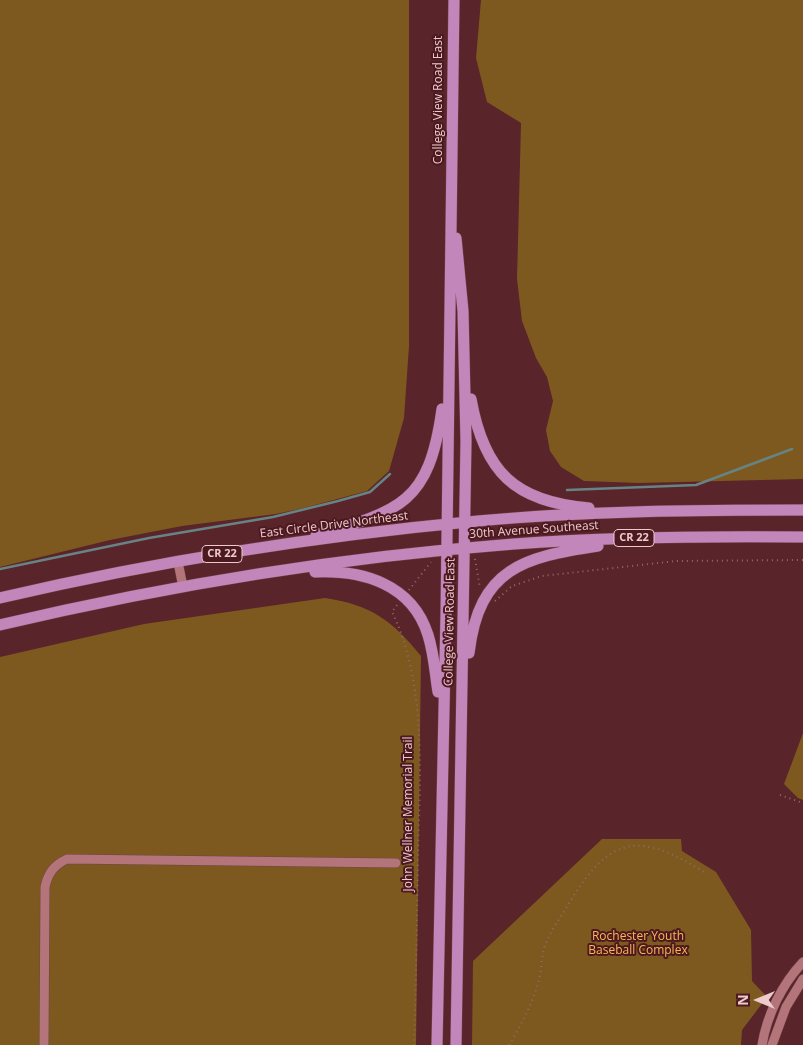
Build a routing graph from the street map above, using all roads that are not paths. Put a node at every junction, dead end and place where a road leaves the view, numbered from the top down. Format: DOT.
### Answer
graph roads {
  1 [pos="454,0"];
  2 [pos="452,201"];
  3 [pos="464,343"];
  4 [pos="449,366"];
  5 [pos="803,510"];
  6 [pos="658,511"];
  7 [pos="466,522"];
  8 [pos="447,524"];
  9 [pos="803,537"];
  10 [pos="654,538"];
  11 [pos="282,544"];
  12 [pos="465,554"];
  13 [pos="447,555"];
  14 [pos="178,562"];
  15 [pos="255,574"];
  16 [pos="183,587"];
  17 [pos="0,598"];
  18 [pos="0,625"];
  19 [pos="442,724"];
  20 [pos="462,731"];
  21 [pos="396,862"];
  22 [pos="803,962"];
  23 [pos="803,979"];
  24 [pos="44,1045"];
  25 [pos="437,1045"];
  26 [pos="456,1045"];
  27 [pos="762,1045"];
  28 [pos="772,1045"];
  1 -- 2 [label="main road, College View Road East"];
  2 -- 3 [label="main road, College View Road East"];
  2 -- 4 [label="main road, College View Road East"];
  3 -- 6 [label="main road"];
  3 -- 7 [label="main road, College View Road East"];
  4 -- 8 [label="main road, College View Road East"];
  4 -- 11 [label="main road"];
  5 -- 6 [label="main road, 30th Avenue Southeast / CR 22"];
  6 -- 7 [label="main road, 30th Avenue Southeast / CR 22"];
  7 -- 8 [label="main road, East Circle Drive Northeast / CR 22"];
  7 -- 12 [label="main road, College View Road East"];
  8 -- 11 [label="main road, East Circle Drive Northeast / CR 22"];
  8 -- 13 [label="main road, College View Road East"];
  9 -- 10 [label="main road, 30th Avenue Southeast / CR 22"];
  10 -- 12 [label="main road, 30th Avenue Southeast / CR 22"];
  10 -- 20 [label="main road"];
  11 -- 14 [label="main road, East Circle Drive Northeast / CR 22"];
  12 -- 13 [label="main road, 30th Avenue Southeast / CR 22"];
  12 -- 20 [label="main road, College View Road East"];
  13 -- 15 [label="main road, CR 22"];
  13 -- 19 [label="main road, College View Road East"];
  14 -- 16 [label="street"];
  14 -- 17 [label="main road, East Circle Drive Northeast / CR 22"];
  15 -- 16 [label="main road, CR 22"];
  15 -- 19 [label="main road"];
  16 -- 18 [label="main road, CR 22"];
  19 -- 25 [label="main road, College View Road East"];
  20 -- 26 [label="main road, College View Road East"];
  21 -- 24 [label="street"];
  22 -- 27 [label="street"];
  23 -- 28 [label="street"];
}
